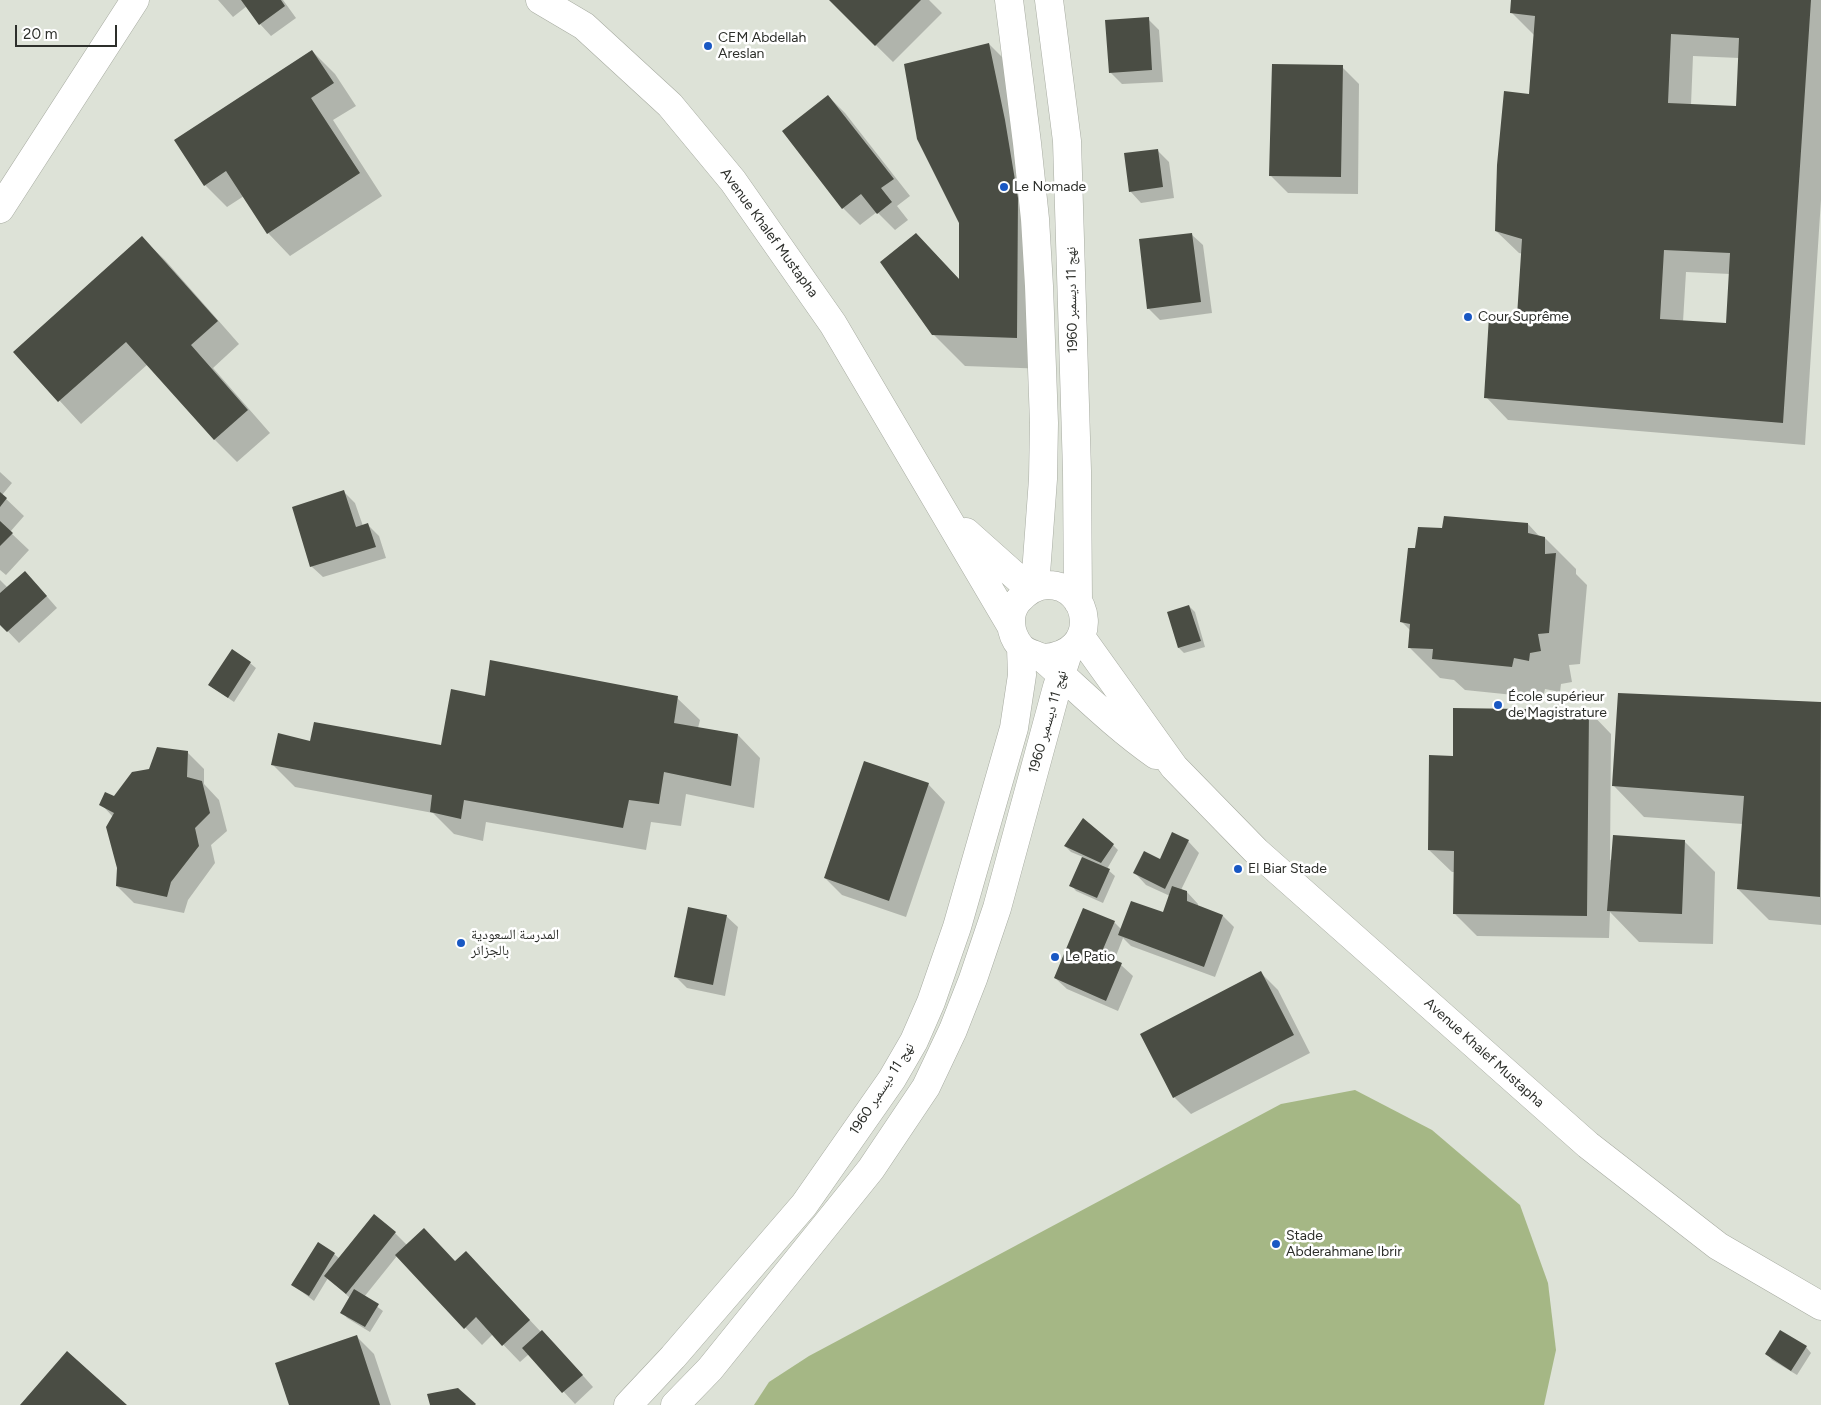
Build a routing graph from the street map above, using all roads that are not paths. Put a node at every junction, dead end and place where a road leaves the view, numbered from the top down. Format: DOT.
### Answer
graph roads {
  1 [pos="135,0"];
  2 [pos="540,0"];
  3 [pos="1009,0"];
  4 [pos="1049,0"];
  5 [pos="0,209"];
  6 [pos="945,512"];
  7 [pos="1033,589"];
  8 [pos="1078,602"];
  9 [pos="1048,650"];
  10 [pos="1174,767"];
  11 [pos="1821,1306"];
  12 [pos="628,1405"];
  13 [pos="675,1405"];
  1 -- 5 [label="main road"];
  2 -- 6 [label="main road, Avenue Khalef Mustapha"];
  3 -- 7 [label="main road"];
  4 -- 8 [label="main road, نهج 11 ديسمبر 1960"];
  6 -- 7 [label="main road, Avenue Khalef Mustapha"];
  6 -- 9 [label="main road, Avenue Khalef Mustapha"];
  7 -- 8 [label="main road"];
  7 -- 9 [label="main road"];
  8 -- 9 [label="main road, نهج 11 ديسمبر 1960"];
  9 -- 10 [label="main road, Avenue Khalef Mustapha"];
  9 -- 10 [label="main road, Avenue Khalef Mustapha"];
  9 -- 12 [label="main road, نهج 11 ديسمبر 1960"];
  9 -- 13 [label="main road, نهج 11 ديسمبر 1960"];
  10 -- 11 [label="main road, Avenue Khalef Mustapha"];
}
